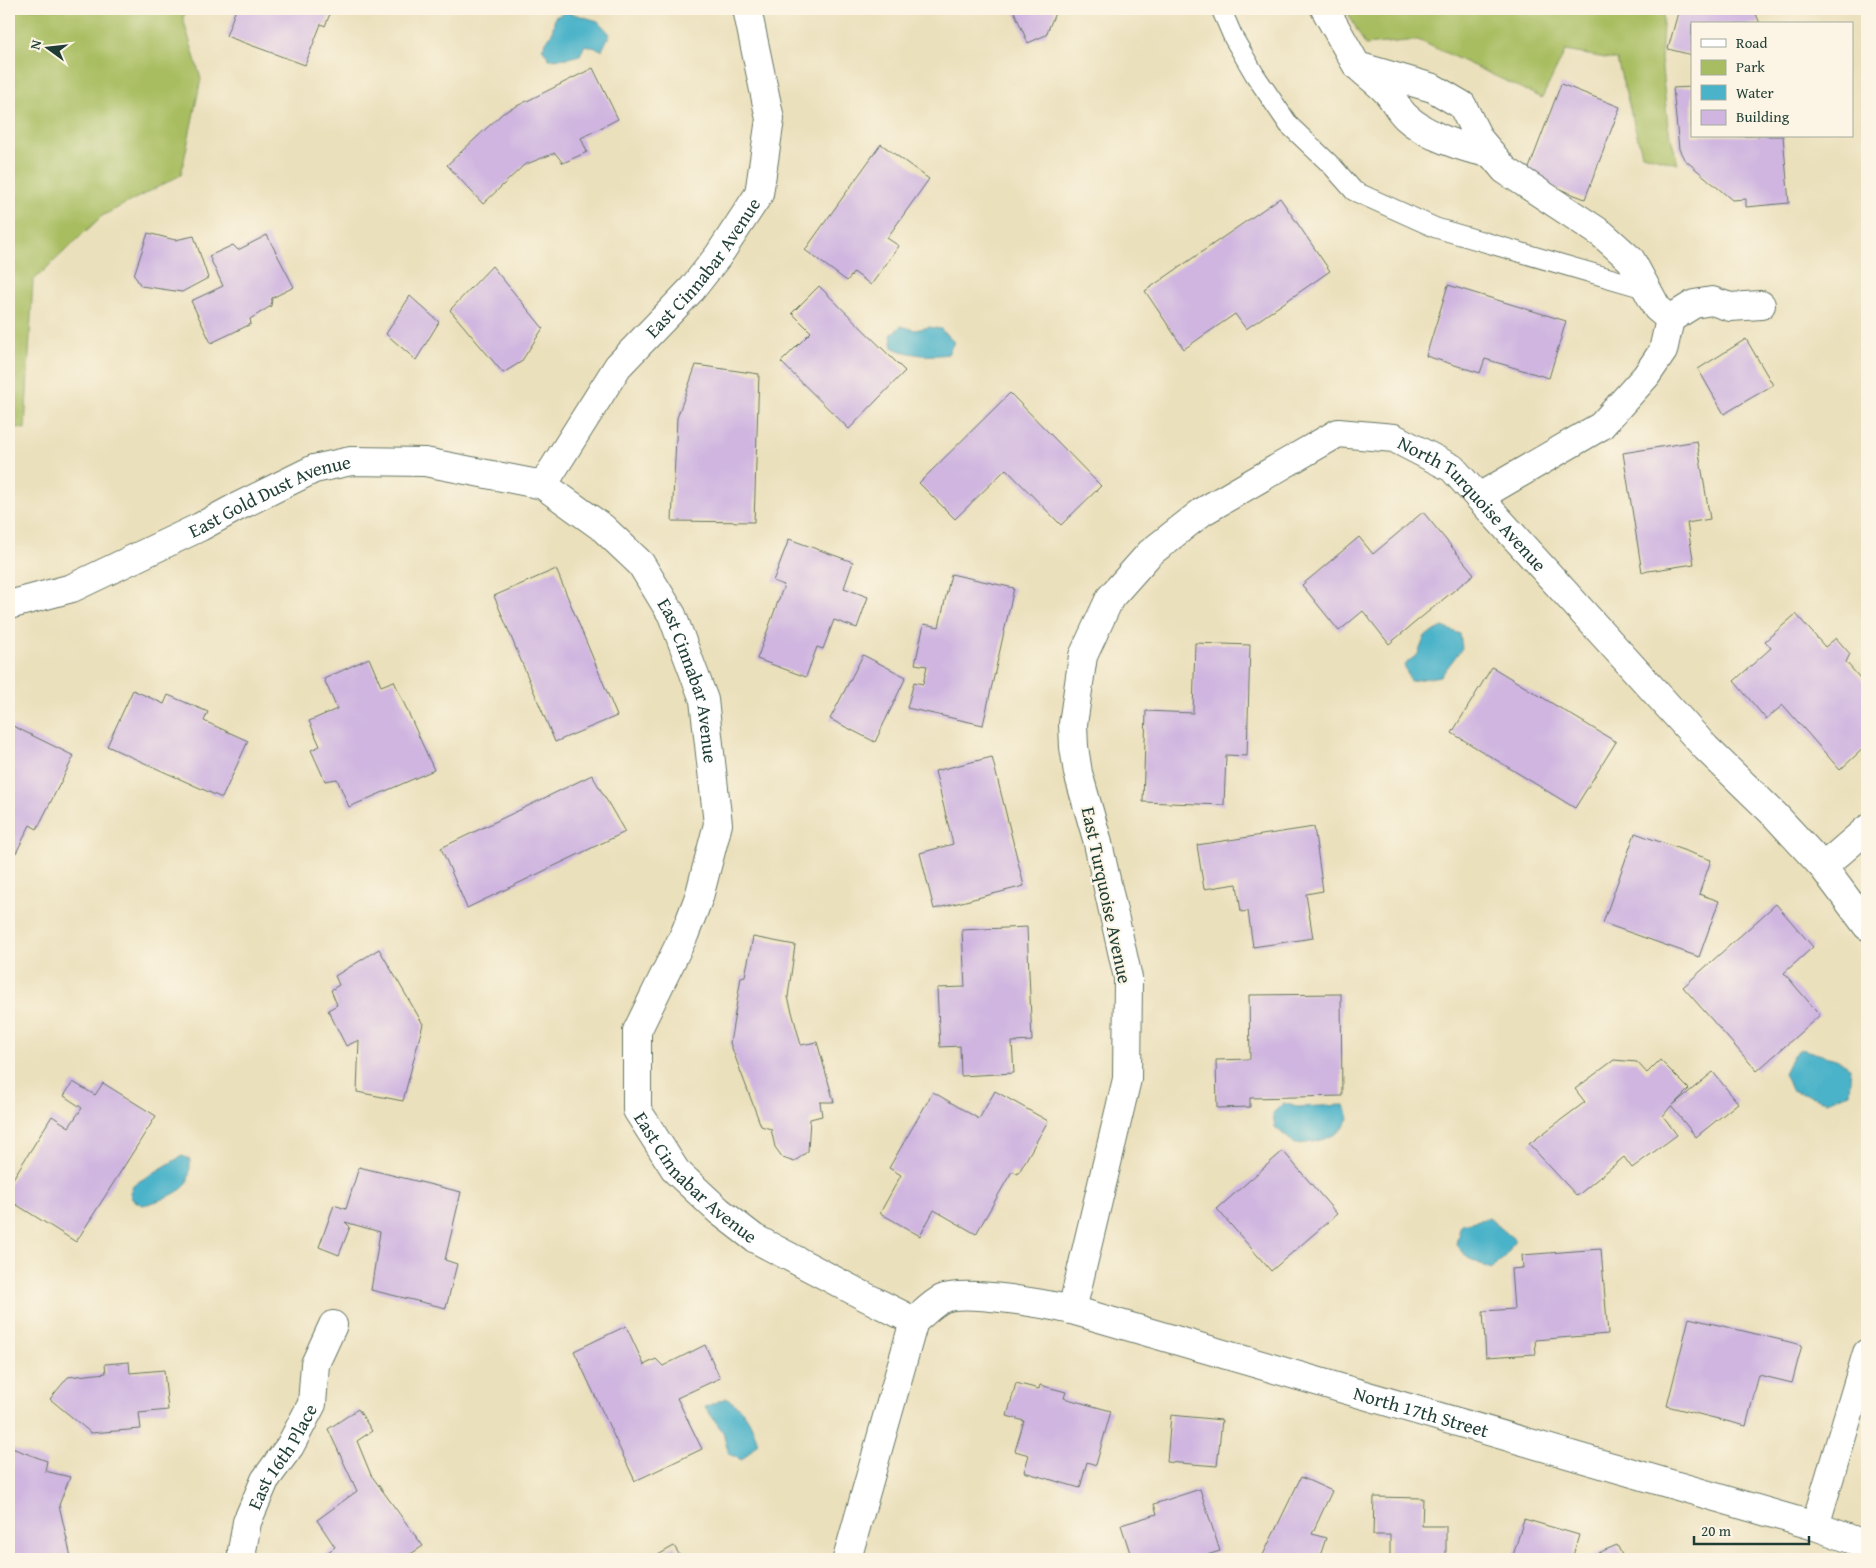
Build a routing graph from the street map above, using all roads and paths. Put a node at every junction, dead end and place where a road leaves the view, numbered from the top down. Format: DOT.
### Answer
graph roads {
  1 [pos="747,9"];
  2 [pos="1221,9"];
  3 [pos="1325,9"];
  4 [pos="1357,66"];
  5 [pos="1491,153"];
  6 [pos="1647,289"];
  7 [pos="1761,305"];
  8 [pos="1670,319"];
  9 [pos="543,485"];
  10 [pos="1479,497"];
  11 [pos="9,605"];
  12 [pos="1084,656"];
  13 [pos="1867,829"];
  14 [pos="1823,867"];
  15 [pos="1867,926"];
  16 [pos="1072,1310"];
  17 [pos="914,1321"];
  18 [pos="333,1324"];
  19 [pos="1867,1353"];
  20 [pos="1815,1526"];
  21 [pos="1867,1545"];
  22 [pos="242,1559"];
  23 [pos="847,1559"];
  1 -- 9 [label="street, East Cinnabar Avenue"];
  2 -- 6 [label="lane"];
  3 -- 4 [label="street"];
  4 -- 5 [label="street"];
  4 -- 5 [label="street"];
  5 -- 6 [label="street"];
  6 -- 8 [label="street"];
  7 -- 8 [label="street"];
  8 -- 10 [label="street"];
  9 -- 11 [label="street, East Gold Dust Avenue"];
  9 -- 17 [label="street, East Cinnabar Avenue"];
  10 -- 12 [label="street, North Turquoise Avenue"];
  10 -- 14 [label="street, North Turquoise Avenue"];
  12 -- 16 [label="street, East Turquoise Avenue"];
  13 -- 14 [label="street"];
  14 -- 15 [label="street, North Turquoise Avenue"];
  16 -- 17 [label="street, North 17th Street"];
  16 -- 20 [label="street, North 17th Street"];
  17 -- 23 [label="street"];
  18 -- 22 [label="street, East 16th Place"];
  19 -- 20 [label="street"];
  20 -- 21 [label="street, North 17th Street"];
}
